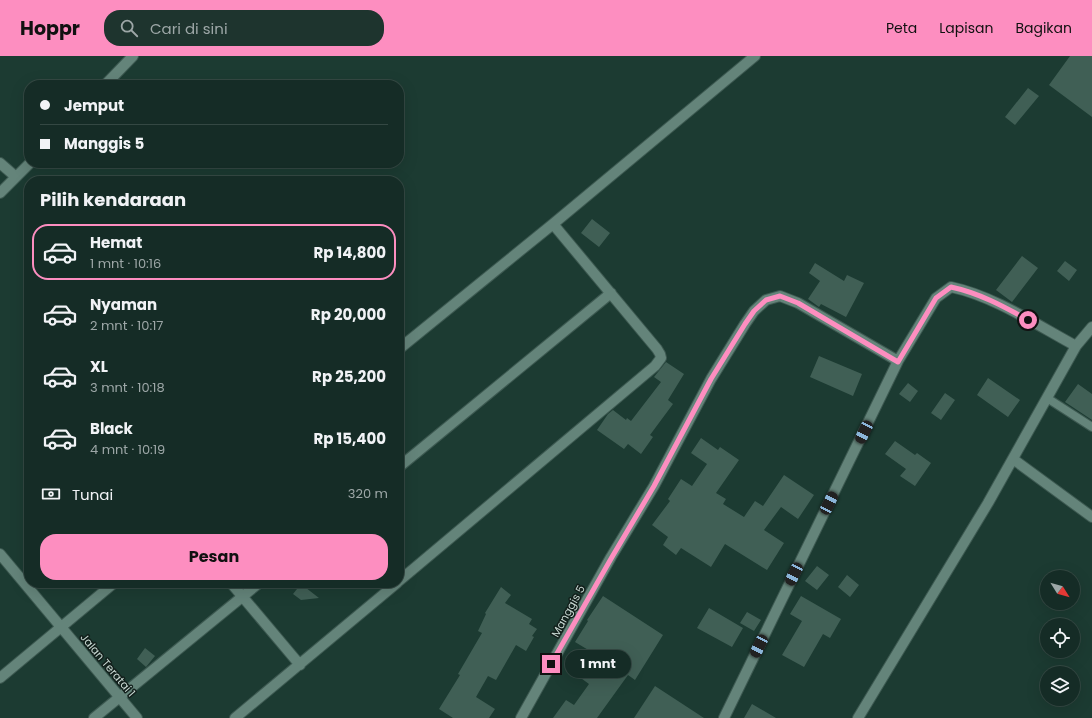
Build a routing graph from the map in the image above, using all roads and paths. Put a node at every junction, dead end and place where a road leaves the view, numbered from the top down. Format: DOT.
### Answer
graph roads {
  1 [pos="133,56"];
  2 [pos="755,56"];
  3 [pos="110,80"];
  4 [pos="0,163"];
  5 [pos="25,168"];
  6 [pos="16,177"];
  7 [pos="0,193"];
  8 [pos="553,224"];
  9 [pos="611,293"];
  10 [pos="1092,326"];
  11 [pos="404,344"];
  12 [pos="1076,346"];
  13 [pos="898,362"];
  14 [pos="1047,398"];
  15 [pos="1092,427"];
  16 [pos="1013,459"];
  17 [pos="404,463"];
  18 [pos="1092,517"];
  19 [pos="0,554"];
  20 [pos="404,577"];
  21 [pos="24,583"];
  22 [pos="28,588"];
  23 [pos="108,588"];
  24 [pos="235,588"];
  25 [pos="252,588"];
  26 [pos="391,588"];
  27 [pos="242,596"];
  28 [pos="61,627"];
  29 [pos="300,665"];
  30 [pos="0,678"];
  31 [pos="119,696"];
  32 [pos="94,718"];
  33 [pos="137,718"];
  34 [pos="236,718"];
  35 [pos="521,718"];
  36 [pos="724,718"];
  37 [pos="858,718"];
  1 -- 3 [label="street"];
  2 -- 8 [label="street"];
  4 -- 6 [label="street"];
  5 -- 6 [label="street"];
  6 -- 7 [label="street"];
  8 -- 9 [label="street"];
  8 -- 11 [label="street"];
  9 -- 17 [label="street"];
  9 -- 20 [label="street"];
  10 -- 12 [label="street"];
  12 -- 13 [label="street"];
  12 -- 14 [label="street"];
  13 -- 35 [label="street, Manggis 5"];
  13 -- 36 [label="street"];
  14 -- 15 [label="lane"];
  14 -- 16 [label="street"];
  16 -- 18 [label="street"];
  16 -- 37 [label="street"];
  19 -- 21 [label="street, Jalan Teratai 1"];
  22 -- 28 [label="street, Jalan Teratai 1"];
  23 -- 28 [label="street"];
  24 -- 27 [label="street"];
  25 -- 27 [label="street"];
  26 -- 29 [label="street"];
  27 -- 29 [label="street"];
  27 -- 31 [label="street"];
  28 -- 30 [label="street"];
  28 -- 31 [label="street, Jalan Teratai 1"];
  29 -- 34 [label="street"];
  31 -- 32 [label="street"];
  31 -- 33 [label="street, Jalan Teratai 1"];
}
